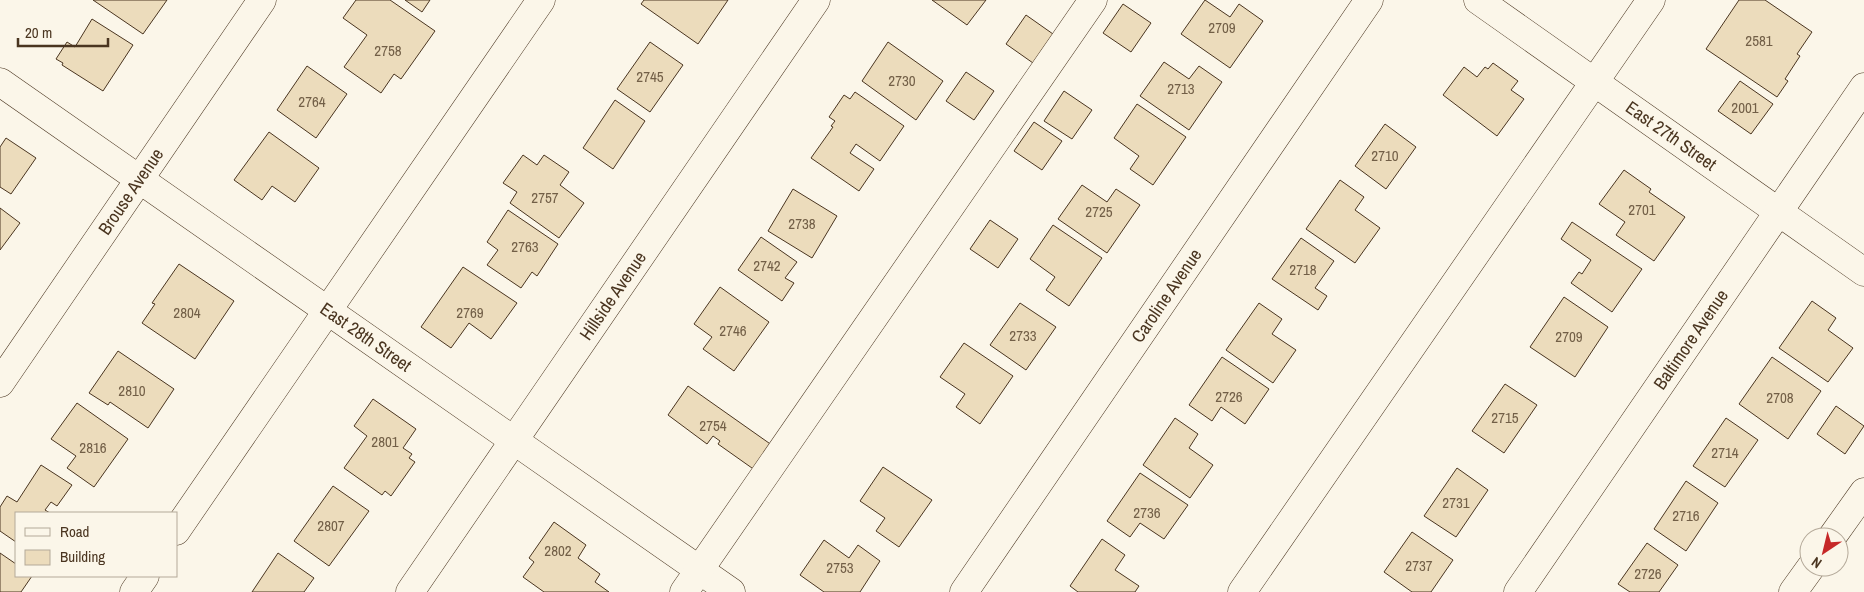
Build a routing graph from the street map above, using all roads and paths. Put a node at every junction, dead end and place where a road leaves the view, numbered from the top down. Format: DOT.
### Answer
graph roads {
  1 [pos="262,0"];
  2 [pos="542,0"];
  3 [pos="816,0"];
  4 [pos="1093,0"];
  5 [pos="1370,0"];
  6 [pos="1478,0"];
  7 [pos="1650,0"];
  8 [pos="0,82"];
  9 [pos="1594,82"];
  10 [pos="1864,87"];
  11 [pos="139,180"];
  12 [pos="1778,212"];
  13 [pos="1864,272"];
  14 [pos="326,311"];
  15 [pos="0,383"];
  16 [pos="513,442"];
  17 [pos="1864,492"];
  18 [pos="1839,527"];
  19 [pos="178,528"];
  20 [pos="145,577"];
  21 [pos="1804,577"];
  22 [pos="691,581"];
  23 [pos="134,592"];
  24 [pos="410,592"];
  25 [pos="731,592"];
  26 [pos="964,592"];
  27 [pos="1242,592"];
  28 [pos="1518,592"];
  29 [pos="1793,592"];
  1 -- 11 [label="street, Brouse Avenue"];
  2 -- 14 [label="street"];
  3 -- 16 [label="street, Hillside Avenue"];
  4 -- 22 [label="street"];
  5 -- 26 [label="street, Caroline Avenue"];
  6 -- 9 [label="street, East 27th Street"];
  7 -- 9 [label="street"];
  8 -- 11 [label="street, East 28th Street"];
  9 -- 12 [label="street, East 27th Street"];
  9 -- 27 [label="street"];
  10 -- 12 [label="street, Baltimore Avenue"];
  11 -- 14 [label="street, East 28th Street"];
  11 -- 15 [label="street, Brouse Avenue"];
  12 -- 13 [label="street, East 27th Street"];
  12 -- 28 [label="street, Baltimore Avenue"];
  14 -- 16 [label="street, East 28th Street"];
  14 -- 19 [label="street"];
  16 -- 22 [label="street, East 28th Street"];
  16 -- 24 [label="street, Hillside Avenue"];
  17 -- 18 [label="street"];
  20 -- 23 [label="street"];
  21 -- 29 [label="street"];
  22 -- 25 [label="street, East 28th Street"];
}
